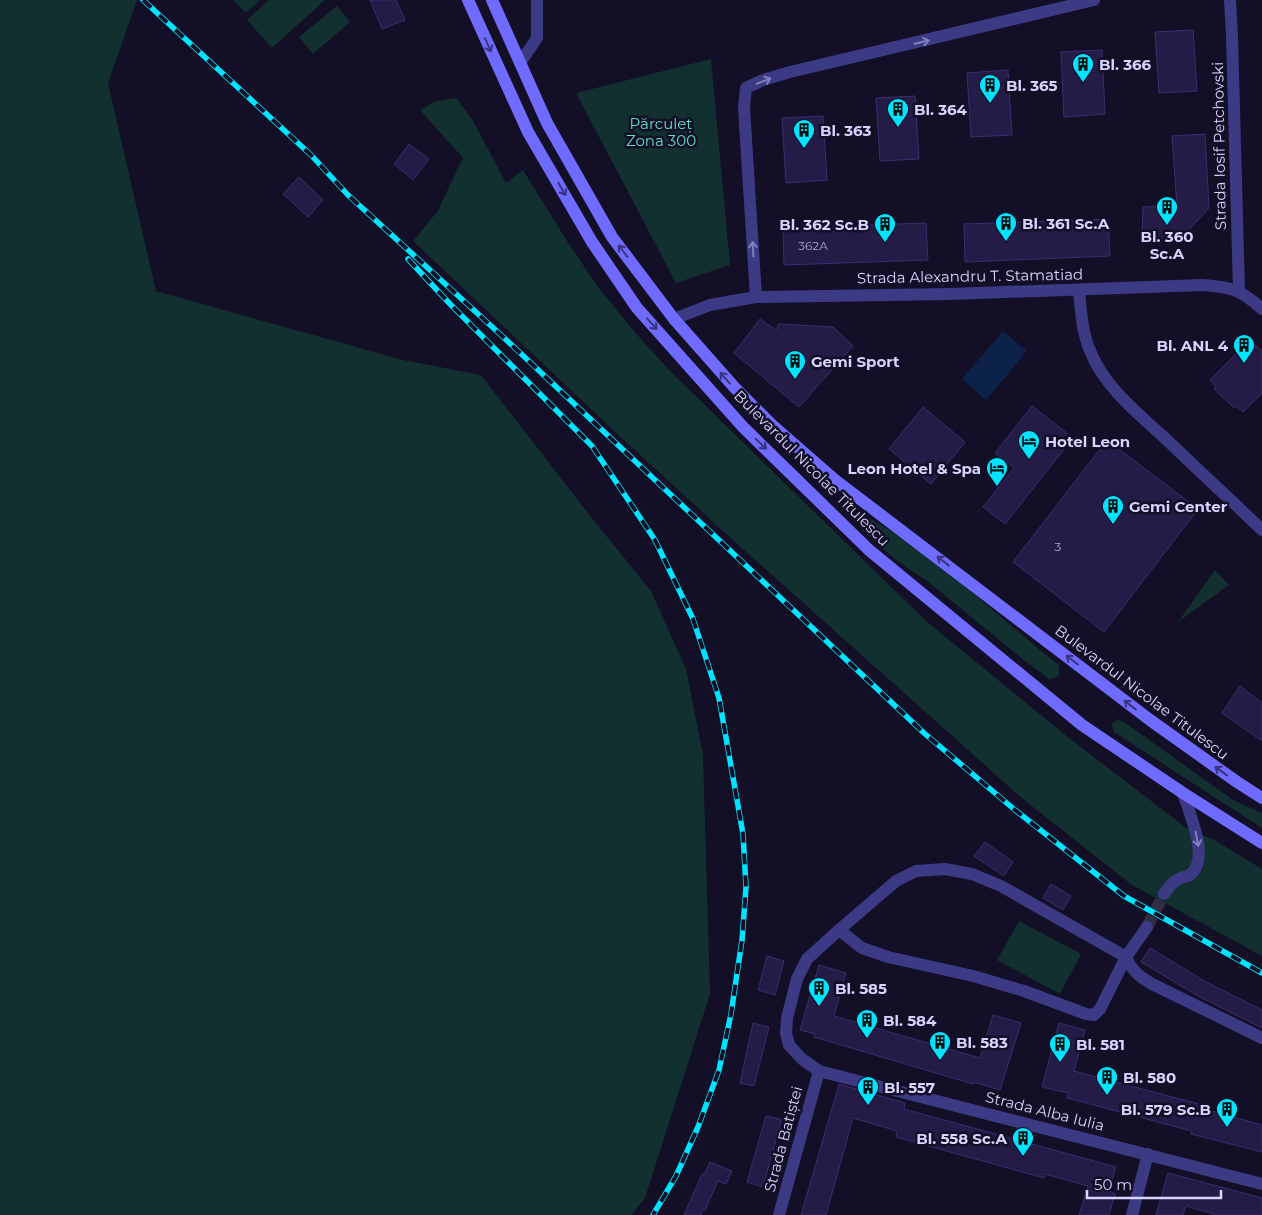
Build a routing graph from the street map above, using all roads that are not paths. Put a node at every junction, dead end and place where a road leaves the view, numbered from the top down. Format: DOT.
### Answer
graph roads {
  1 [pos="468,0"];
  2 [pos="492,0"];
  3 [pos="537,0"];
  4 [pos="1094,0"];
  5 [pos="1230,0"];
  6 [pos="520,63"];
  7 [pos="1079,290"];
  8 [pos="1239,291"];
  9 [pos="756,297"];
  10 [pos="1262,309"];
  11 [pos="674,319"];
  12 [pos="1262,530"];
  13 [pos="1183,793"];
  14 [pos="1262,798"];
  15 [pos="1262,843"];
  16 [pos="1164,894"];
  17 [pos="1148,927"];
  18 [pos="839,930"];
  19 [pos="1126,957"];
  20 [pos="1262,1038"];
  21 [pos="819,1071"];
  22 [pos="1148,1154"];
  23 [pos="1262,1184"];
  24 [pos="779,1215"];
  25 [pos="1132,1215"];
  1 -- 13 [label="main road, Bulevardul Nicolae Titulescu, one-way"];
  2 -- 6 [label="main road, Bulevardul Nicolae Titulescu"];
  3 -- 6 [label="street"];
  9 -- 4 [label="street, one-way"];
  5 -- 8 [label="street, Strada Iosif Petchovski"];
  11 -- 6 [label="main road, Bulevardul Nicolae Titulescu, one-way"];
  7 -- 8 [label="street, Strada Alexandru T. Stamatiad"];
  7 -- 9 [label="street, Strada Alexandru T. Stamatiad"];
  7 -- 12 [label="street"];
  8 -- 10 [label="street, Strada Alexandru T. Stamatiad"];
  9 -- 11 [label="street, Strada Alexandru T. Stamatiad"];
  14 -- 11 [label="main road, Bulevardul Nicolae Titulescu, one-way"];
  13 -- 15 [label="main road, Bulevardul Nicolae Titulescu"];
  13 -- 16 [label="street, one-way"];
  17 -- 19 [label="street"];
  18 -- 19 [label="street"];
  18 -- 19 [label="street"];
  18 -- 21 [label="street"];
  19 -- 20 [label="street"];
  21 -- 22 [label="street, Strada Alba Iulia"];
  21 -- 24 [label="street, Strada Batiștei"];
  22 -- 23 [label="street, Strada Alba Iulia"];
  22 -- 25 [label="street"];
}
